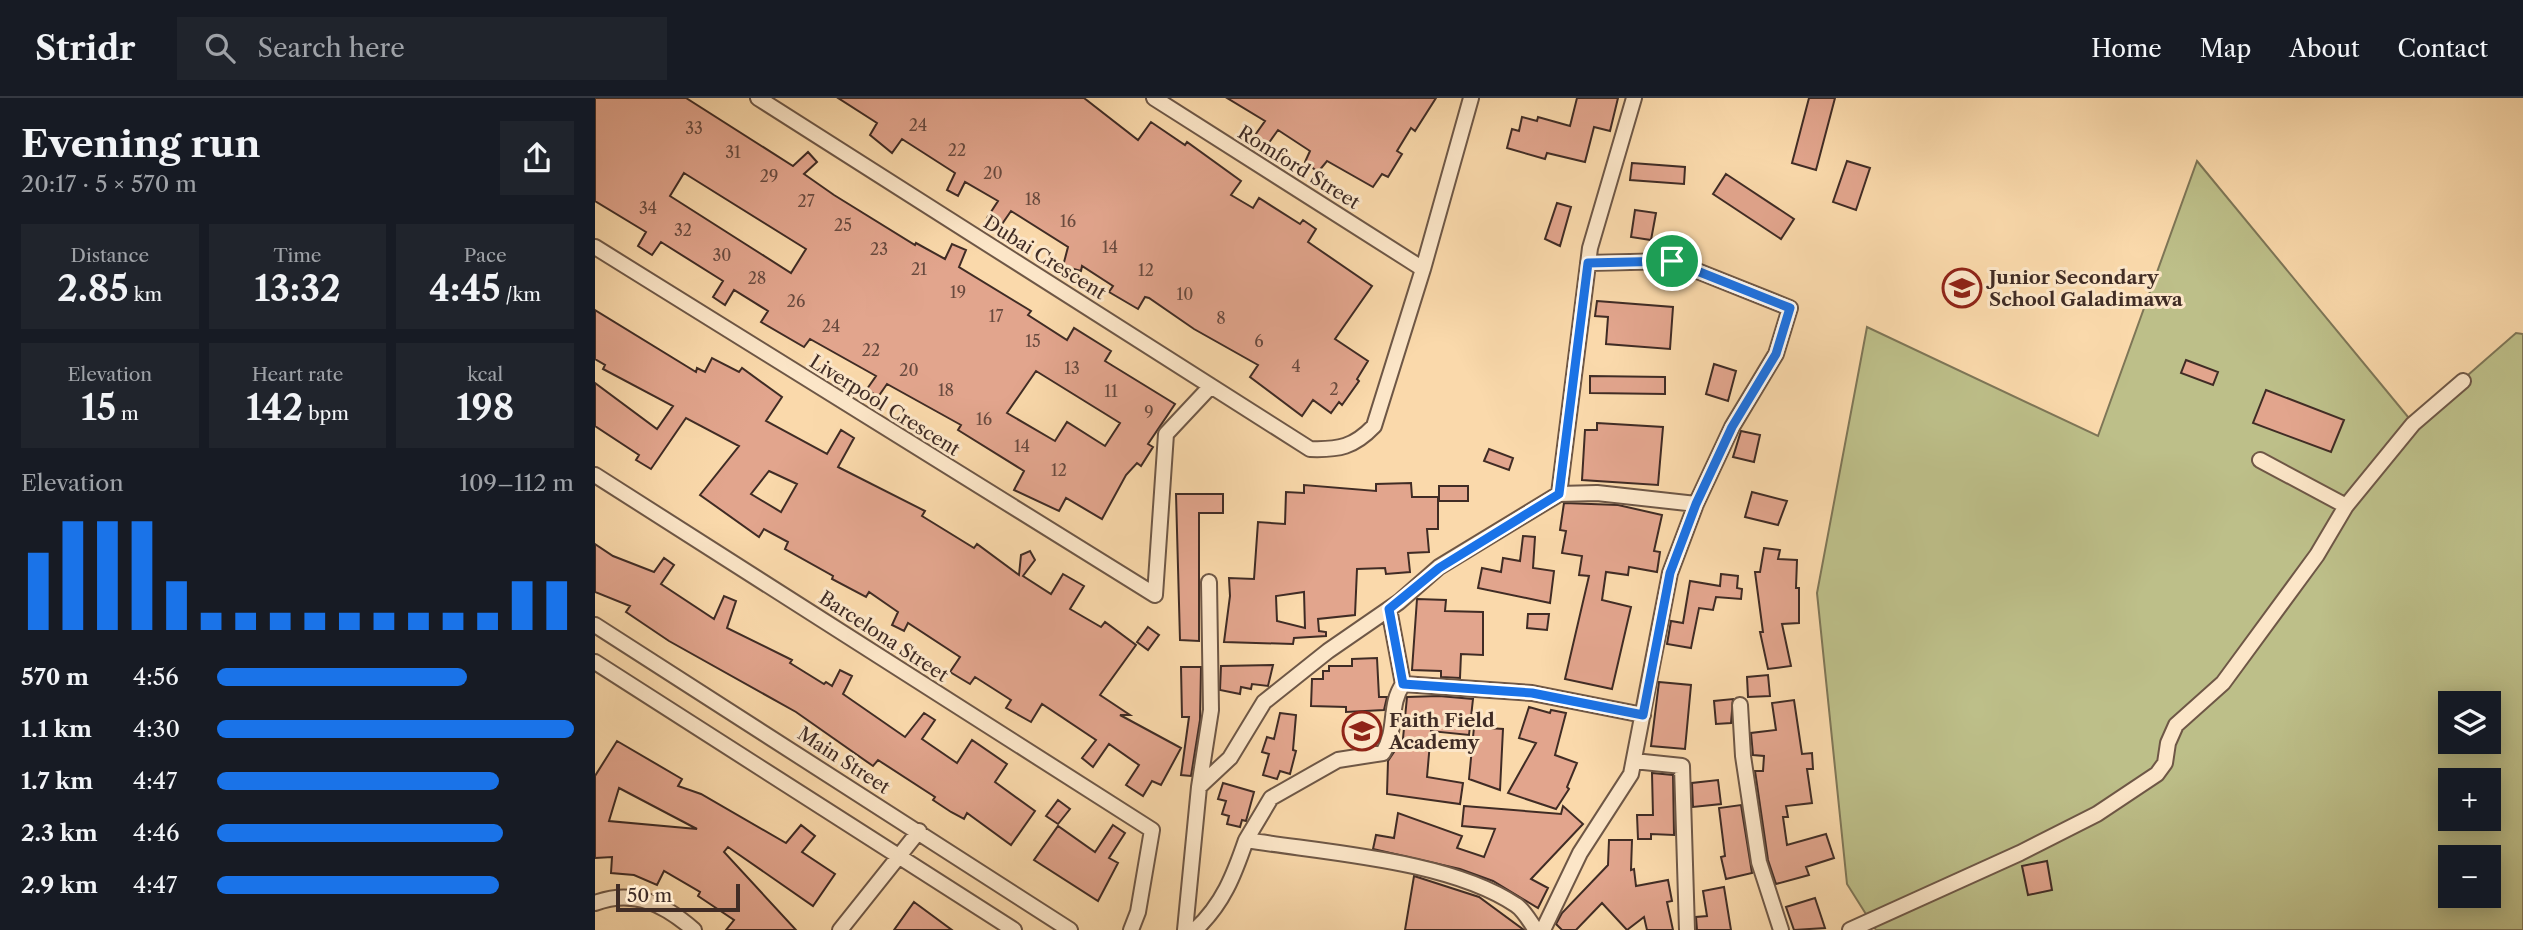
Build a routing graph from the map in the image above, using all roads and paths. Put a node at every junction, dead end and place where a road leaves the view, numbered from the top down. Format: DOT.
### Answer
graph roads {
  1 [pos="758,98"];
  2 [pos="1154,98"];
  3 [pos="1471,98"];
  4 [pos="1634,98"];
  5 [pos="595,247"];
  6 [pos="1588,263"];
  7 [pos="1423,269"];
  8 [pos="2463,382"];
  9 [pos="1211,386"];
  10 [pos="2260,460"];
  11 [pos="595,475"];
  12 [pos="1559,494"];
  13 [pos="1696,504"];
  14 [pos="2346,506"];
  15 [pos="1209,582"];
  16 [pos="1389,609"];
  17 [pos="595,625"];
  18 [pos="595,662"];
  19 [pos="1403,684"];
  20 [pos="1740,705"];
  21 [pos="1643,715"];
  22 [pos="1634,761"];
  23 [pos="1199,787"];
  24 [pos="919,831"];
  25 [pos="1246,840"];
  26 [pos="900,859"];
  27 [pos="595,903"];
  28 [pos="694,930"];
  29 [pos="840,930"];
  30 [pos="1014,930"];
  31 [pos="1070,930"];
  32 [pos="1131,930"];
  33 [pos="1185,930"];
  34 [pos="1195,930"];
  35 [pos="1536,930"];
  36 [pos="1543,930"];
  37 [pos="1687,930"];
  38 [pos="1781,930"];
  39 [pos="1850,930"];
  1 -- 9 [label="street, Dubai Crescent"];
  2 -- 7 [label="street, Romford Street"];
  3 -- 7 [label="street"];
  4 -- 6 [label="street"];
  5 -- 9 [label="street, Liverpool Crescent"];
  6 -- 12 [label="street"];
  6 -- 13 [label="street"];
  7 -- 9 [label="street, Dubai Crescent"];
  8 -- 14 [label="street"];
  10 -- 14 [label="street"];
  11 -- 32 [label="street, Barcelona Street"];
  12 -- 13 [label="street"];
  12 -- 16 [label="street"];
  13 -- 21 [label="street"];
  14 -- 39 [label="street"];
  15 -- 23 [label="street"];
  16 -- 19 [label="street"];
  16 -- 23 [label="street"];
  17 -- 24 [label="street, Main Street"];
  18 -- 26 [label="street"];
  19 -- 21 [label="street"];
  19 -- 25 [label="street"];
  20 -- 38 [label="street"];
  21 -- 22 [label="street"];
  22 -- 36 [label="street"];
  22 -- 37 [label="street"];
  23 -- 33 [label="street"];
  24 -- 26 [label="street"];
  24 -- 31 [label="street, Main Street"];
  25 -- 34 [label="street"];
  25 -- 35 [label="street"];
  26 -- 29 [label="street"];
  26 -- 30 [label="street"];
  27 -- 28 [label="street"];
}
